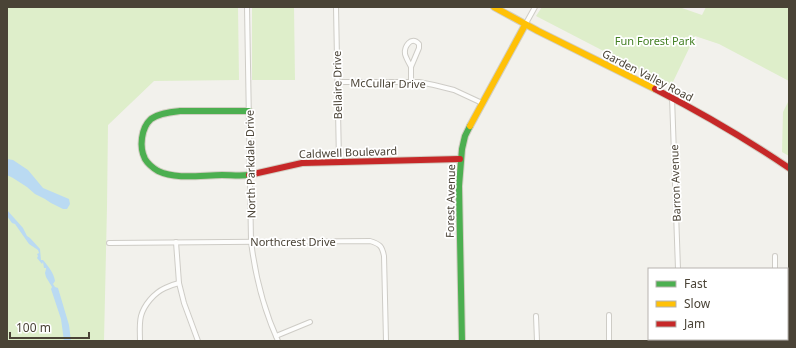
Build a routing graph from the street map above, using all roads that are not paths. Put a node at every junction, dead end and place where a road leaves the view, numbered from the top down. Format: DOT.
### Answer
graph roads {
  1 [pos="247,7"];
  2 [pos="336,7"];
  3 [pos="494,7"];
  4 [pos="535,7"];
  5 [pos="525,25"];
  6 [pos="410,67"];
  7 [pos="411,81"];
  8 [pos="338,82"];
  9 [pos="672,97"];
  10 [pos="482,103"];
  11 [pos="248,111"];
  12 [pos="460,160"];
  13 [pos="339,162"];
  14 [pos="789,168"];
  15 [pos="250,176"];
  16 [pos="252,241"];
  17 [pos="176,242"];
  18 [pos="109,243"];
  19 [pos="775,256"];
  20 [pos="678,268"];
  21 [pos="775,268"];
  22 [pos="180,283"];
  23 [pos="609,315"];
  24 [pos="536,316"];
  25 [pos="310,322"];
  26 [pos="276,336"];
  27 [pos="140,341"];
  28 [pos="198,341"];
  29 [pos="278,341"];
  30 [pos="386,341"];
  31 [pos="462,341"];
  32 [pos="537,341"];
  33 [pos="609,341"];
  1 -- 11 [label="street, North Parkdale Drive"];
  2 -- 8 [label="street, Bellaire Drive"];
  3 -- 5 [label="street, Garden Valley Road"];
  4 -- 5 [label="street, Forest Avenue"];
  5 -- 9 [label="street, Garden Valley Road"];
  5 -- 10 [label="street, Forest Avenue"];
  6 -- 6 [label="street"];
  6 -- 7 [label="street"];
  7 -- 8 [label="street, McCullar Drive"];
  7 -- 10 [label="street, McCullar Drive"];
  8 -- 13 [label="street, Bellaire Drive"];
  9 -- 14 [label="street, Garden Valley Road"];
  9 -- 20 [label="street, Barron Avenue"];
  10 -- 12 [label="street, Forest Avenue"];
  11 -- 15 [label="street, North Parkdale Drive"];
  11 -- 15 [label="street, Caldwell Boulevard"];
  12 -- 13 [label="street, Caldwell Boulevard"];
  12 -- 31 [label="street, Forest Avenue"];
  13 -- 15 [label="street, Caldwell Boulevard"];
  15 -- 16 [label="street, North Parkdale Drive"];
  16 -- 17 [label="street, Northcrest Drive"];
  16 -- 26 [label="street, North Parkdale Drive"];
  16 -- 30 [label="street, Northcrest Drive"];
  17 -- 18 [label="street, Northcrest Drive"];
  17 -- 22 [label="street"];
  19 -- 21 [label="street"];
  22 -- 27 [label="street"];
  22 -- 28 [label="street"];
  23 -- 33 [label="street"];
  24 -- 32 [label="street"];
  25 -- 26 [label="street"];
  26 -- 29 [label="street, North Parkdale Drive"];
}
